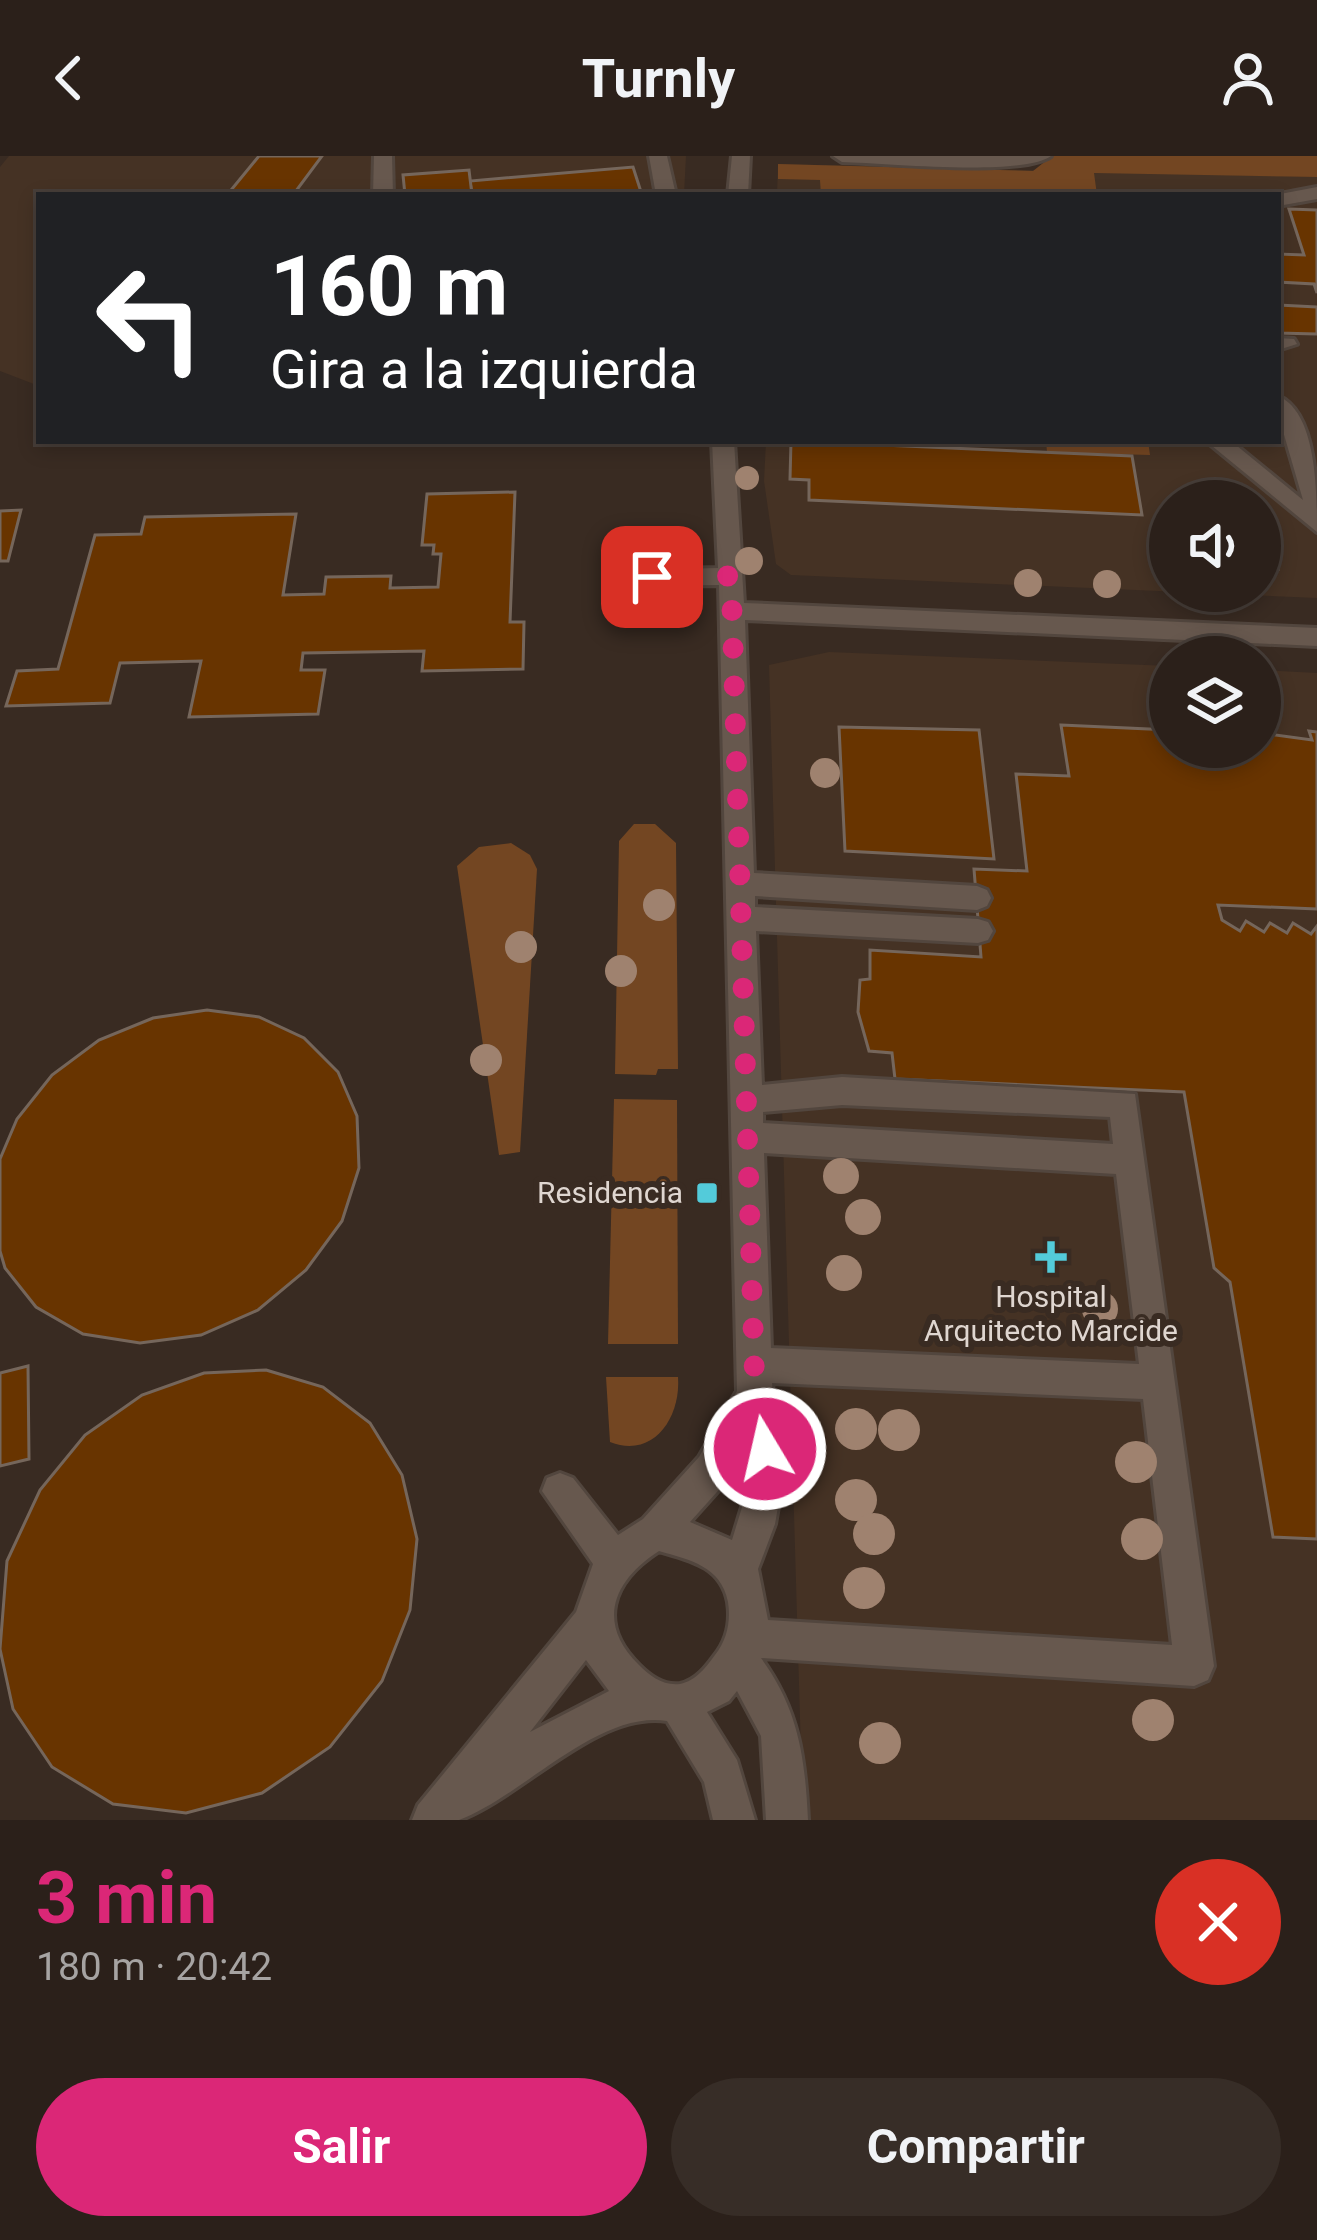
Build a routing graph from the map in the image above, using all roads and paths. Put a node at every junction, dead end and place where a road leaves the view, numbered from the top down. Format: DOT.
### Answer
graph roads {
  1 [pos="383,156"];
  2 [pos="658,156"];
  3 [pos="741,156"];
  4 [pos="842,156"];
  5 [pos="1042,156"];
  6 [pos="383,192"];
  7 [pos="665,192"];
  8 [pos="738,192"];
  9 [pos="1317,193"];
  10 [pos="1281,199"];
  11 [pos="1281,406"];
  12 [pos="723,444"];
  13 [pos="1221,444"];
  14 [pos="1317,507"];
  15 [pos="1317,524"];
  16 [pos="731,576"];
  17 [pos="634,578"];
  18 [pos="732,610"];
  19 [pos="1317,637"];
  20 [pos="739,884"];
  21 [pos="977,898"];
  22 [pos="740,919"];
  23 [pos="978,931"];
  24 [pos="746,1100"];
  25 [pos="747,1138"];
  26 [pos="1131,1160"];
  27 [pos="755,1380"];
  28 [pos="1159,1382"];
  29 [pos="560,1491"];
  30 [pos="656,1532"];
  31 [pos="615,1561"];
  32 [pos="738,1570"];
  33 [pos="593,1621"];
  34 [pos="744,1650"];
  35 [pos="660,1699"];
  36 [pos="440,1813"];
  37 [pos="734,1820"];
  38 [pos="788,1820"];
  1 -- 6 [label="street"];
  2 -- 7 [label="street"];
  3 -- 8 [label="street"];
  4 -- 5 [label="street"];
  9 -- 10 [label="street"];
  11 -- 14 [label="street"];
  12 -- 16 [label="street"];
  13 -- 15 [label="street"];
  16 -- 17 [label="street"];
  16 -- 18 [label="street"];
  18 -- 19 [label="street"];
  18 -- 20 [label="street"];
  20 -- 21 [label="street"];
  20 -- 22 [label="street"];
  22 -- 23 [label="street"];
  22 -- 24 [label="street"];
  24 -- 25 [label="street"];
  24 -- 26 [label="street"];
  25 -- 26 [label="street"];
  25 -- 27 [label="street"];
  26 -- 28 [label="street"];
  27 -- 28 [label="street"];
  27 -- 30 [label="street"];
  27 -- 32 [label="street"];
  28 -- 34 [label="street"];
  29 -- 31 [label="street"];
  30 -- 31 [label="street"];
  30 -- 32 [label="street"];
  31 -- 33 [label="street"];
  32 -- 34 [label="street"];
  33 -- 35 [label="street"];
  33 -- 36 [label="street"];
  34 -- 35 [label="street"];
  34 -- 38 [label="street"];
  35 -- 36 [label="street"];
  35 -- 37 [label="street"];
}
